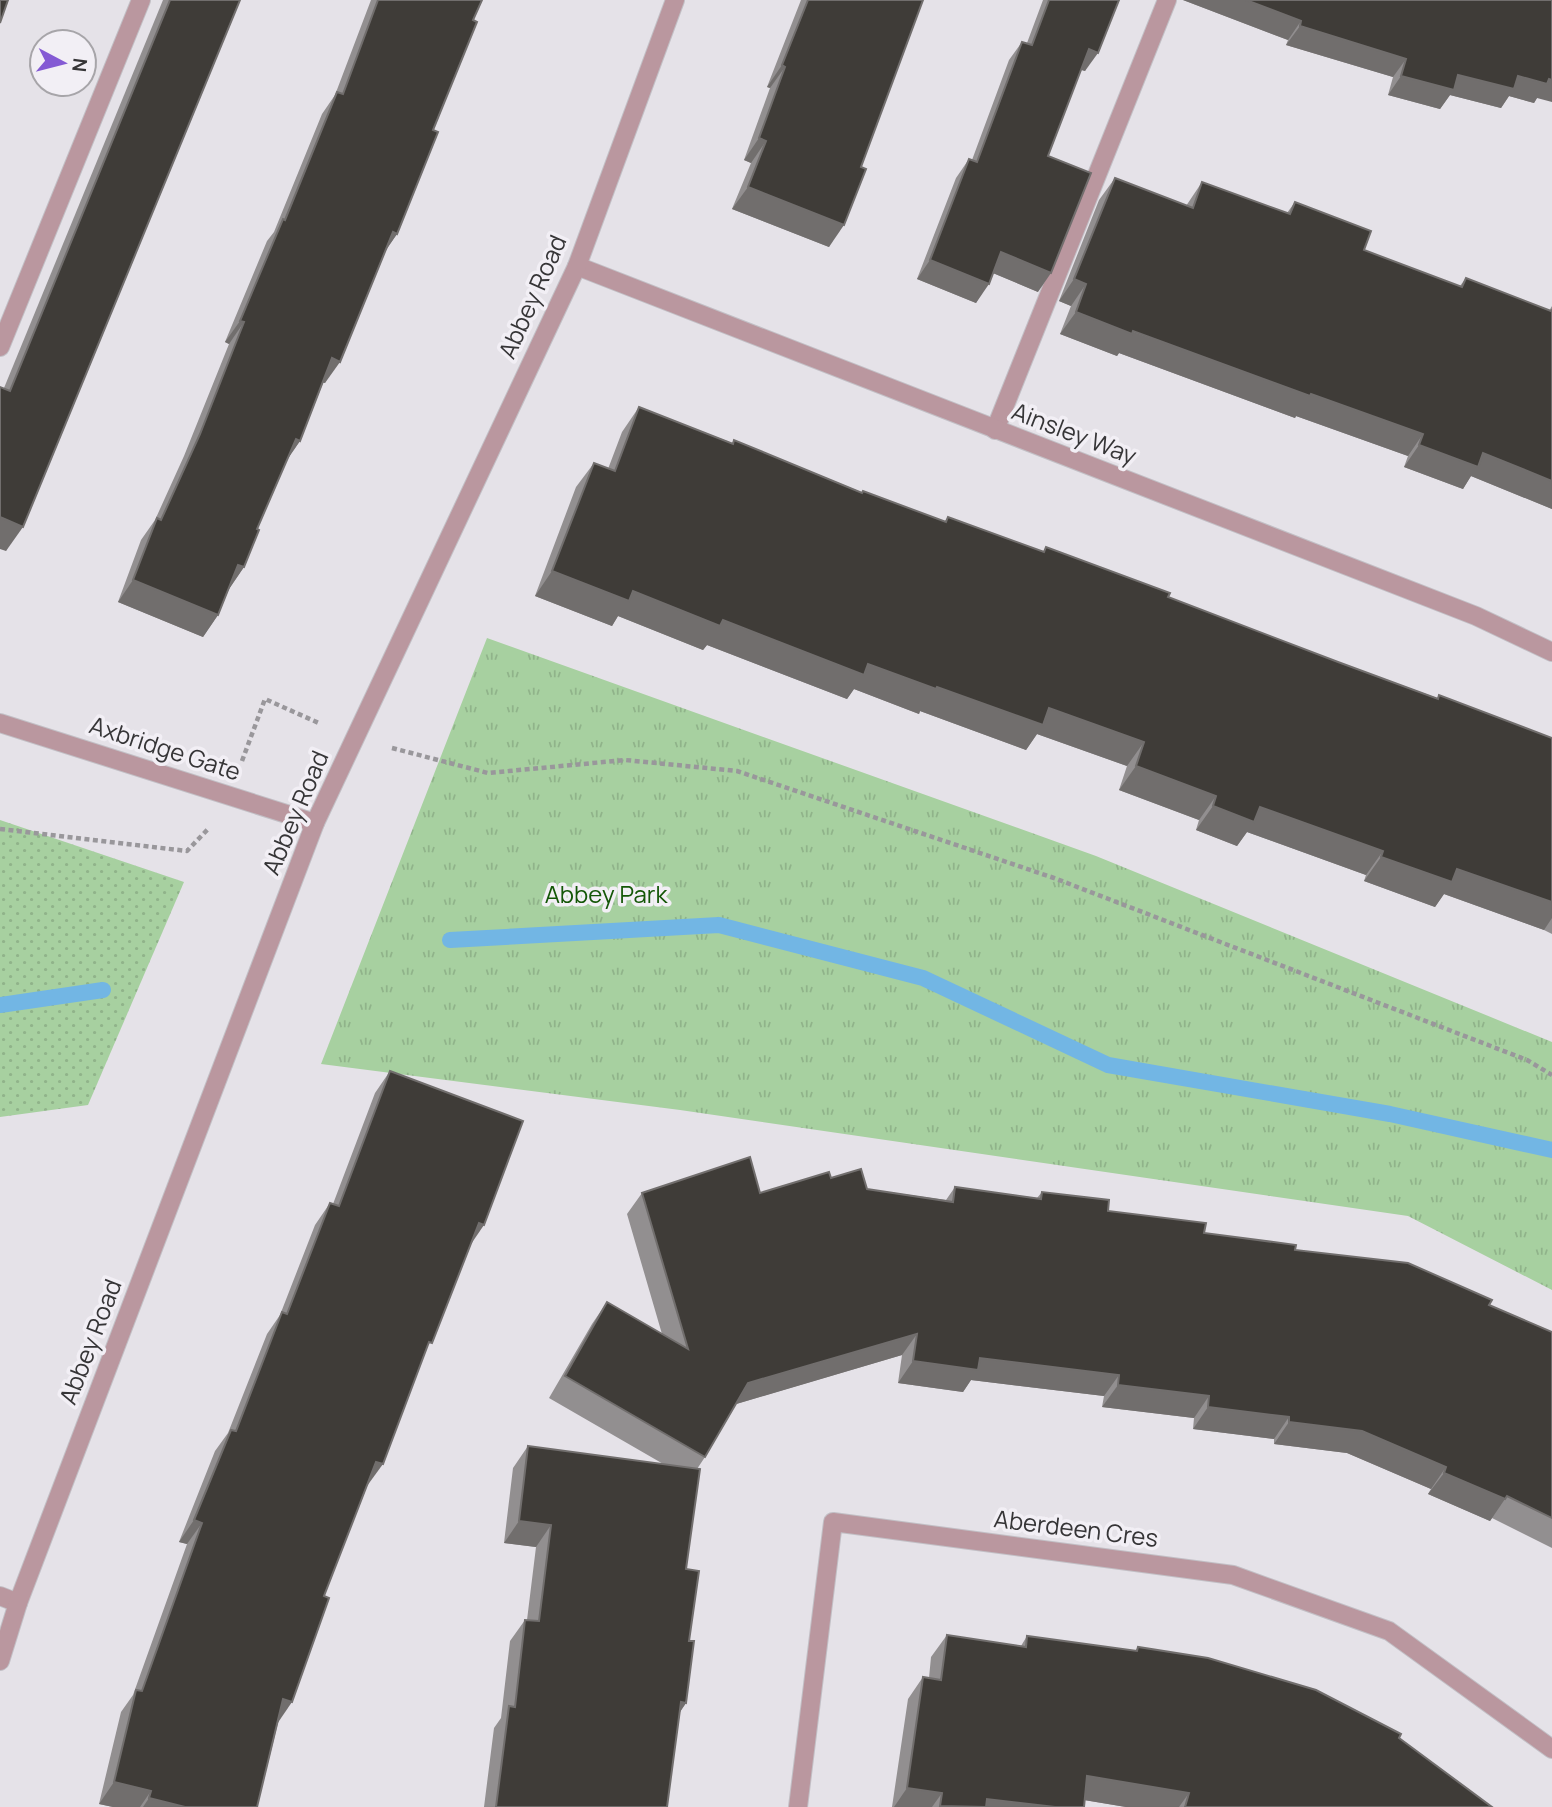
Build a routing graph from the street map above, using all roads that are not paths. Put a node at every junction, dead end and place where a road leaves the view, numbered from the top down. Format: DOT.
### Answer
graph roads {
  1 [pos="141,0"];
  2 [pos="675,0"];
  3 [pos="1167,0"];
  4 [pos="577,266"];
  5 [pos="0,347"];
  6 [pos="995,430"];
  7 [pos="1552,652"];
  8 [pos="0,723"];
  9 [pos="315,823"];
  10 [pos="0,1596"];
  11 [pos="18,1603"];
  12 [pos="0,1661"];
  13 [pos="1552,1749"];
  14 [pos="798,1807"];
  1 -- 5 [label="street"];
  2 -- 4 [label="street, Abbey Road"];
  3 -- 6 [label="street"];
  4 -- 6 [label="street, Ainsley Way"];
  4 -- 9 [label="street, Abbey Road"];
  6 -- 7 [label="street, Ainsley Way"];
  8 -- 9 [label="street, Axbridge Gate"];
  9 -- 11 [label="street, Abbey Road"];
  10 -- 11 [label="street"];
  11 -- 12 [label="street, Abbey Road"];
  13 -- 14 [label="street, Aberdeen Cres"];
}
